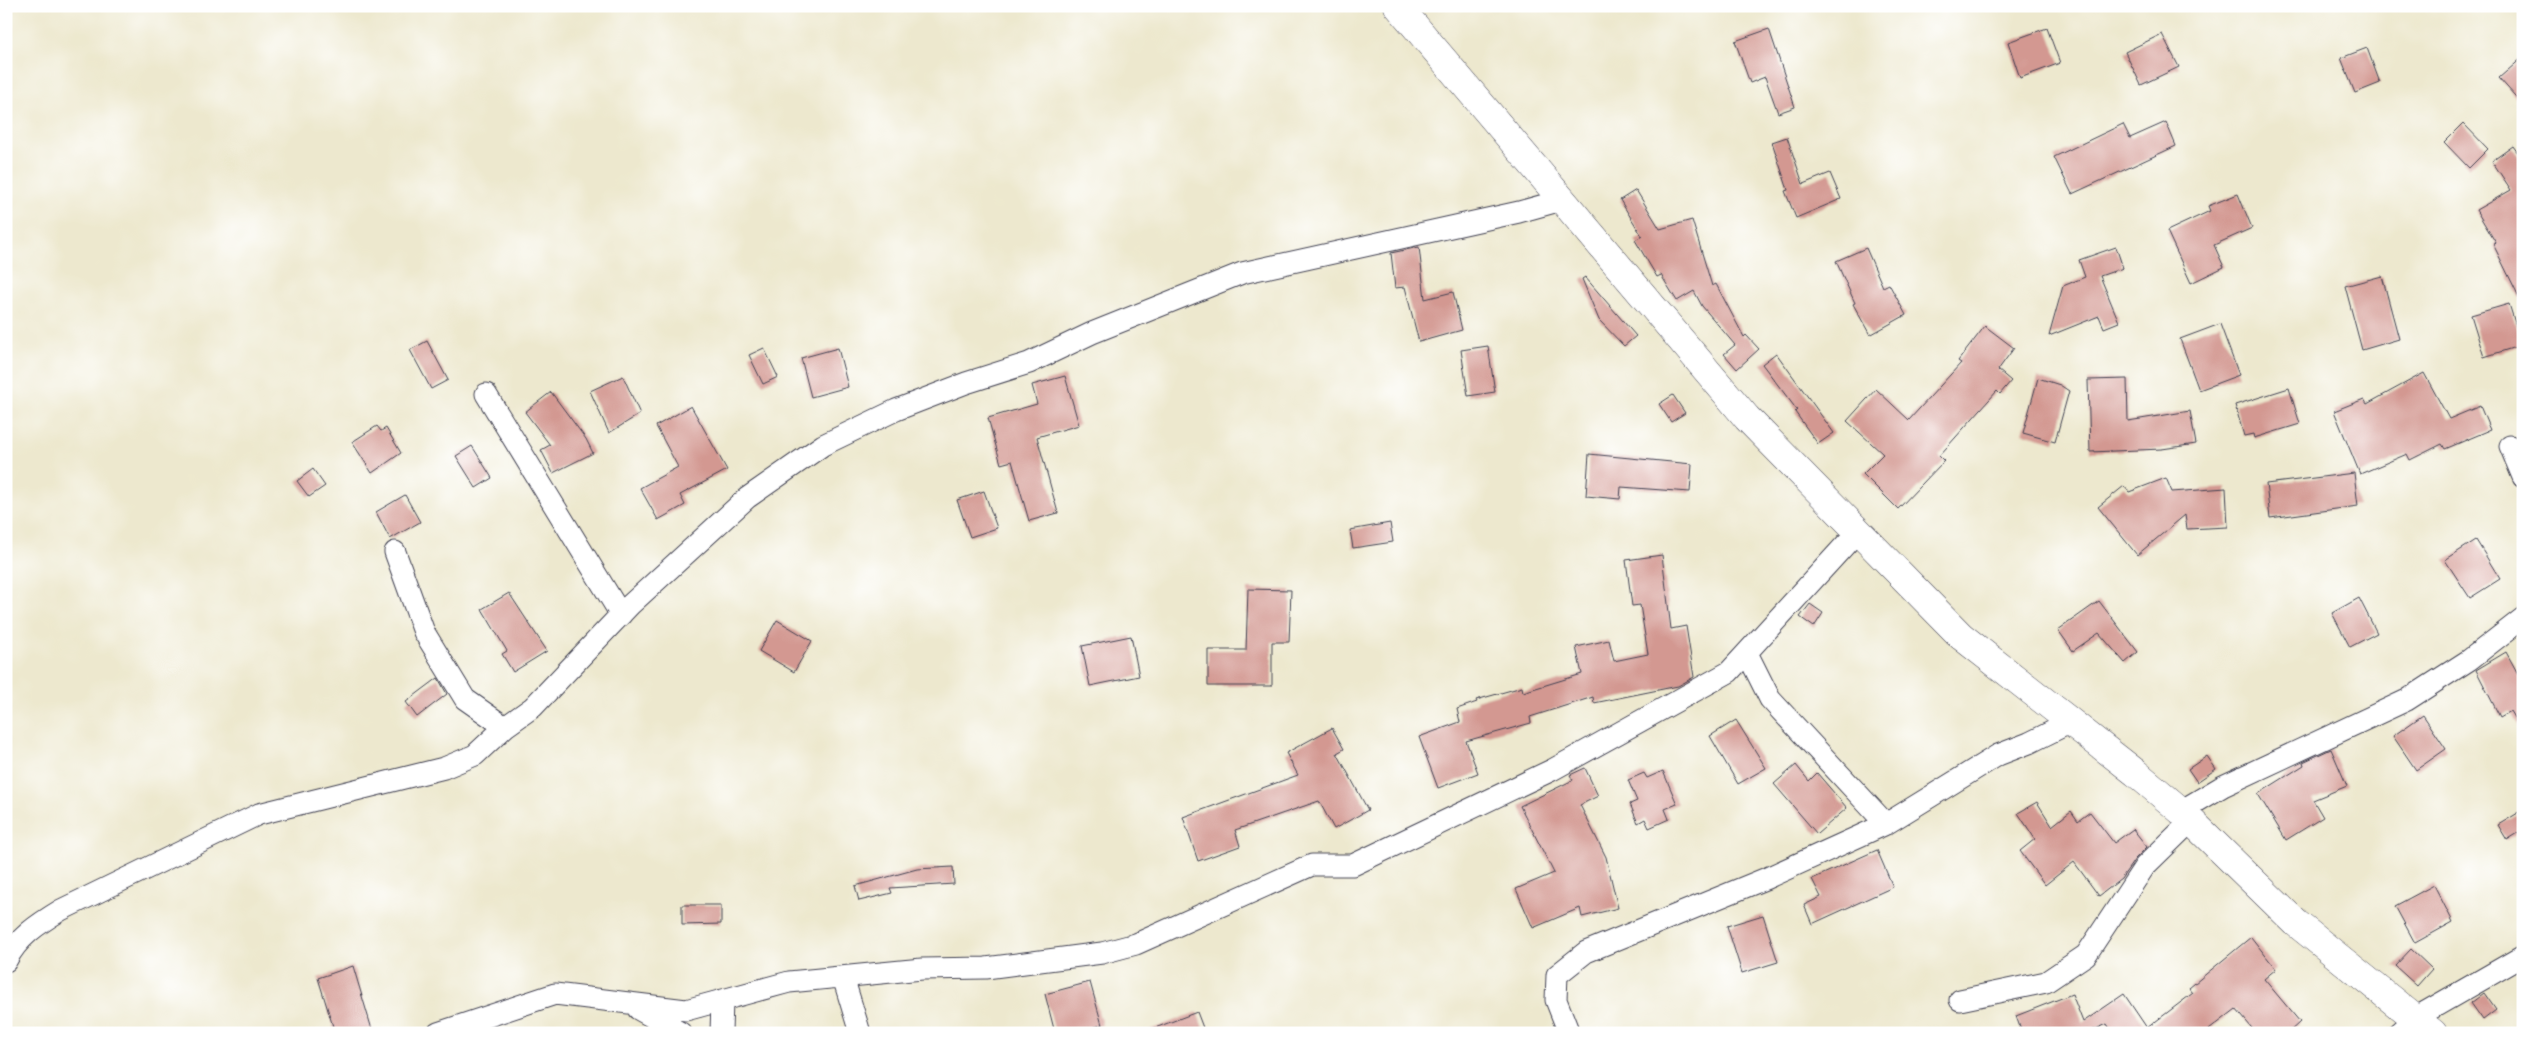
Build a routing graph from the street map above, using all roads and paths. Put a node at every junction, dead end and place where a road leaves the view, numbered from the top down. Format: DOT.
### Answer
graph roads {
  1 [pos="1398,6"];
  2 [pos="1562,200"];
  3 [pos="486,394"];
  4 [pos="2510,446"];
  5 [pos="2523,477"];
  6 [pos="1858,531"];
  7 [pos="395,552"];
  8 [pos="621,615"];
  9 [pos="2523,618"];
  10 [pos="1747,653"];
  11 [pos="2071,722"];
  12 [pos="505,727"];
  13 [pos="2186,816"];
  14 [pos="1886,824"];
  15 [pos="2523,956"];
  16 [pos="6,961"];
  17 [pos="844,976"];
  18 [pos="722,1000"];
  19 [pos="1960,1000"];
  20 [pos="626,1002"];
  21 [pos="2415,1028"];
  22 [pos="438,1033"];
  23 [pos="681,1033"];
  24 [pos="721,1033"];
  25 [pos="860,1033"];
  26 [pos="1569,1033"];
  1 -- 2 [label="street"];
  2 -- 6 [label="street"];
  2 -- 8 [label="street"];
  3 -- 8 [label="street"];
  4 -- 5 [label="street"];
  6 -- 10 [label="street"];
  6 -- 11 [label="street"];
  7 -- 12 [label="street"];
  8 -- 12 [label="street"];
  9 -- 13 [label="street"];
  10 -- 14 [label="street"];
  10 -- 17 [label="street"];
  11 -- 13 [label="street"];
  11 -- 14 [label="street"];
  12 -- 16 [label="street"];
  13 -- 19 [label="street"];
  13 -- 21 [label="street"];
  14 -- 26 [label="street"];
  15 -- 21 [label="street"];
  17 -- 18 [label="street"];
  17 -- 25 [label="street"];
  18 -- 20 [label="street"];
  18 -- 24 [label="street"];
  20 -- 22 [label="street"];
  20 -- 23 [label="street"];
}
